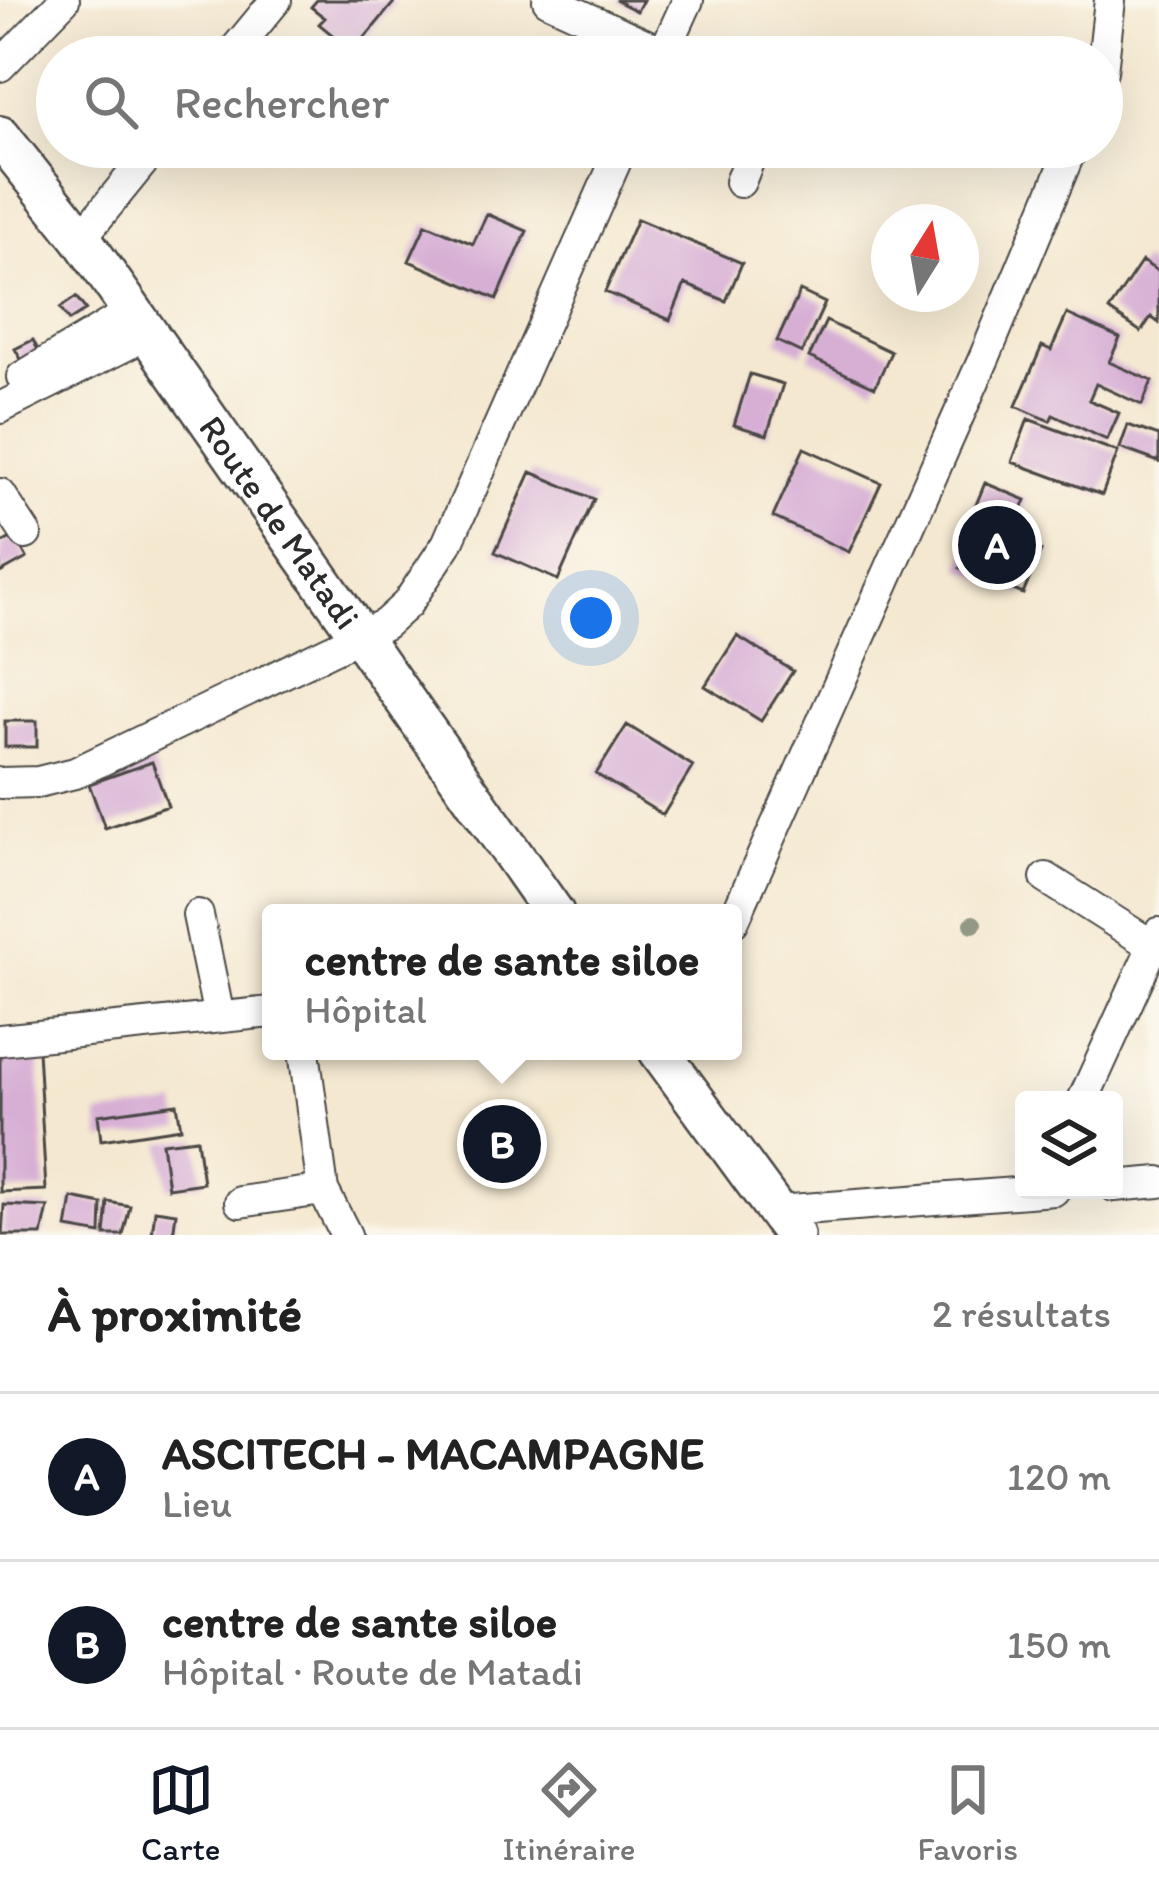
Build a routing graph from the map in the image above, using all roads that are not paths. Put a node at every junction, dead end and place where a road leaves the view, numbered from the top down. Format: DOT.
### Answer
graph roads {
  1 [pos="64,0"];
  2 [pos="276,0"];
  3 [pos="548,0"];
  4 [pos="688,0"];
  5 [pos="1109,0"];
  6 [pos="246,36"];
  7 [pos="623,36"];
  8 [pos="672,36"];
  9 [pos="1105,36"];
  10 [pos="0,66"];
  11 [pos="0,136"];
  12 [pos="138,168"];
  13 [pos="613,168"];
  14 [pos="746,168"];
  15 [pos="1063,168"];
  16 [pos="740,182"];
  17 [pos="81,238"];
  18 [pos="138,323"];
  19 [pos="0,391"];
  20 [pos="0,408"];
  21 [pos="0,494"];
  22 [pos="26,534"];
  23 [pos="363,635"];
  24 [pos="0,783"];
  25 [pos="1046,878"];
  26 [pos="542,904"];
  27 [pos="741,904"];
  28 [pos="198,915"];
  29 [pos="1156,940"];
  30 [pos="262,1013"];
  31 [pos="219,1017"];
  32 [pos="0,1040"];
  33 [pos="305,1060"];
  34 [pos="666,1060"];
  35 [pos="1088,1091"];
  36 [pos="1159,1182"];
  37 [pos="1123,1185"];
  38 [pos="323,1190"];
  39 [pos="1015,1194"];
  40 [pos="240,1202"];
  41 [pos="785,1223"];
  42 [pos="346,1235"];
  1 -- 10 [label="street"];
  2 -- 6 [label="street"];
  3 -- 7 [label="street"];
  4 -- 8 [label="street"];
  5 -- 9 [label="street"];
  11 -- 17 [label="main road, Route de Matadi"];
  12 -- 17 [label="street"];
  13 -- 23 [label="street"];
  14 -- 16 [label="street"];
  15 -- 27 [label="street"];
  17 -- 18 [label="main road, Route de Matadi"];
  18 -- 19 [label="street"];
  18 -- 20 [label="street"];
  18 -- 23 [label="main road, Route de Matadi"];
  21 -- 22 [label="street"];
  23 -- 24 [label="street"];
  23 -- 26 [label="main road, Route de Matadi"];
  25 -- 29 [label="street"];
  28 -- 31 [label="street"];
  29 -- 35 [label="street"];
  30 -- 31 [label="street"];
  31 -- 32 [label="street"];
  33 -- 38 [label="street"];
  34 -- 41 [label="main road"];
  36 -- 37 [label="street"];
  38 -- 40 [label="street"];
  38 -- 42 [label="street"];
  39 -- 41 [label="street"];
}
